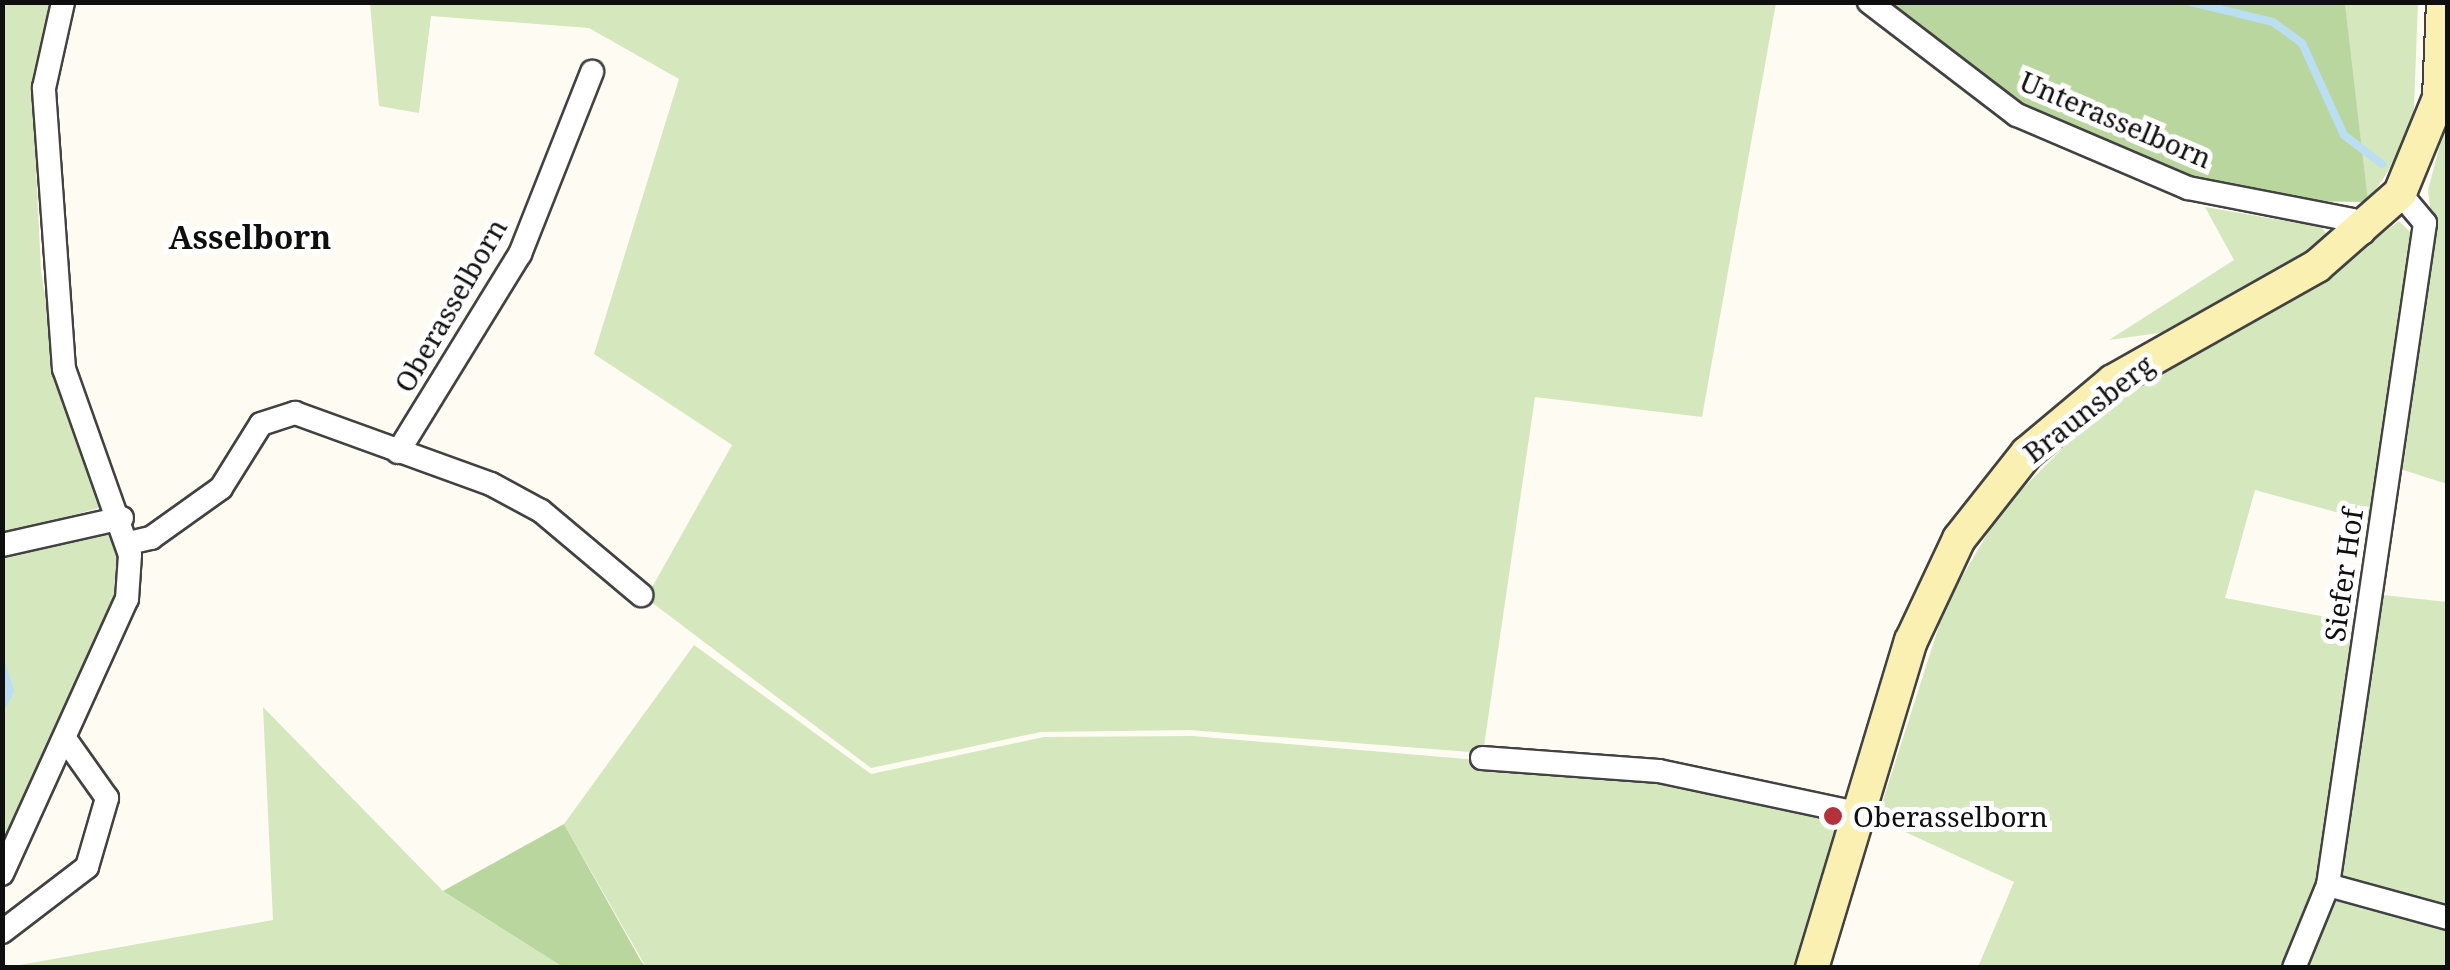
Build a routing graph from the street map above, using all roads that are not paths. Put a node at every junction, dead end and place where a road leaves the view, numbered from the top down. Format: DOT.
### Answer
graph roads {
  1 [pos="63,2"];
  2 [pos="1870,2"];
  3 [pos="2443,2"];
  4 [pos="592,72"];
  5 [pos="2400,194"];
  6 [pos="2362,234"];
  7 [pos="398,452"];
  8 [pos="122,518"];
  9 [pos="129,543"];
  10 [pos="2,545"];
  11 [pos="641,595"];
  12 [pos="66,740"];
  13 [pos="1482,758"];
  14 [pos="1861,814"];
  15 [pos="2,874"];
  16 [pos="2328,885"];
  17 [pos="2448,918"];
  18 [pos="2,932"];
  19 [pos="1812,968"];
  20 [pos="2294,968"];
  1 -- 8 [label="street"];
  2 -- 6 [label="street, Unterasselborn"];
  3 -- 5 [label="main road, Braunsberg"];
  4 -- 7 [label="street, Oberasselborn"];
  5 -- 6 [label="main road, Braunsberg"];
  5 -- 16 [label="street, Siefer Hof"];
  6 -- 14 [label="main road, Braunsberg"];
  7 -- 9 [label="street"];
  7 -- 11 [label="street"];
  8 -- 9 [label="street"];
  8 -- 10 [label="street"];
  9 -- 12 [label="street"];
  12 -- 15 [label="street"];
  12 -- 18 [label="street"];
  13 -- 14 [label="street"];
  14 -- 19 [label="main road, Braunsberg"];
  16 -- 17 [label="street"];
  16 -- 20 [label="street, Siefer Hof"];
}
